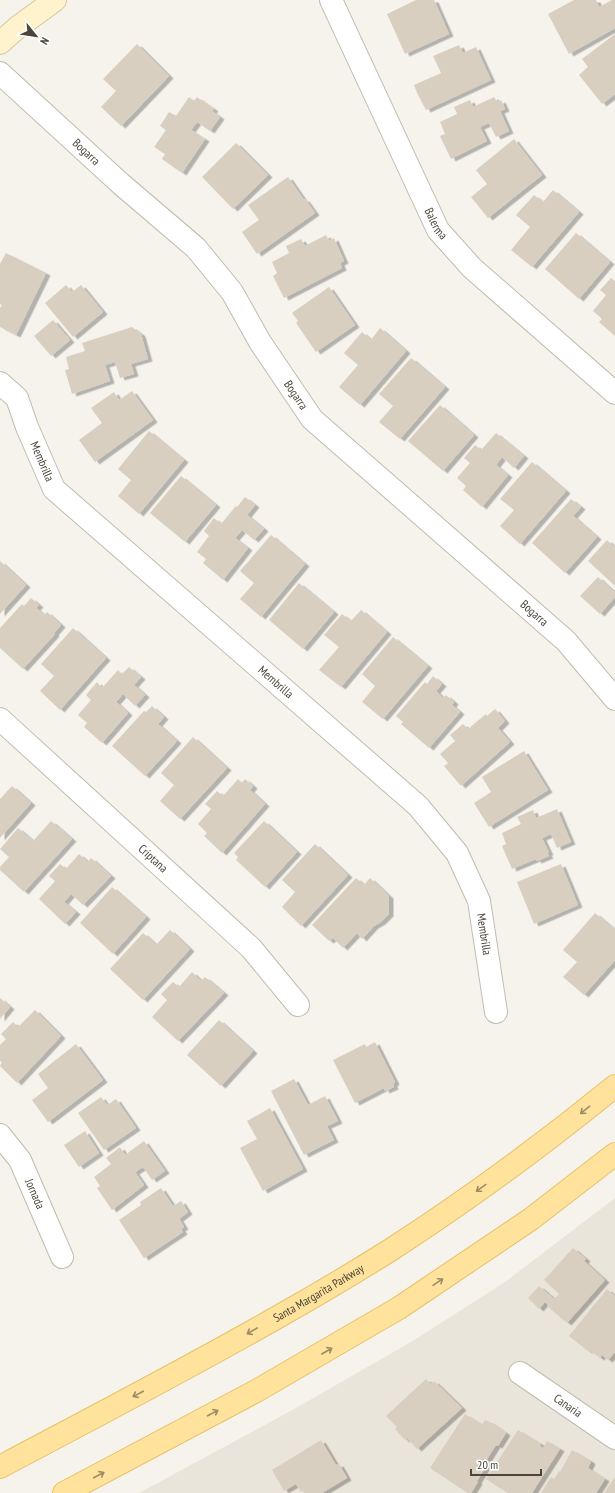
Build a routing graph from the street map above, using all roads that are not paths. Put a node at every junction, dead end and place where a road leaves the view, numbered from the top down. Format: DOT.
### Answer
graph roads {
  1 [pos="55,0"];
  2 [pos="331,0"];
  3 [pos="0,43"];
  4 [pos="0,72"];
  5 [pos="0,383"];
  6 [pos="615,393"];
  7 [pos="615,699"];
  8 [pos="0,719"];
  9 [pos="298,1005"];
  10 [pos="496,1012"];
  11 [pos="615,1086"];
  12 [pos="0,1135"];
  13 [pos="615,1154"];
  14 [pos="62,1257"];
  15 [pos="520,1373"];
  16 [pos="615,1438"];
  17 [pos="0,1467"];
  18 [pos="64,1493"];
  1 -- 3 [label="street"];
  2 -- 6 [label="street, Balerma"];
  4 -- 7 [label="street, Bogarra"];
  5 -- 10 [label="street, Membrilla"];
  8 -- 9 [label="street, Criptana"];
  11 -- 17 [label="main road, Santa Margarita Parkway, one-way"];
  12 -- 14 [label="street, Jornada"];
  18 -- 13 [label="main road, one-way"];
  15 -- 16 [label="street, Canaria"];
}
